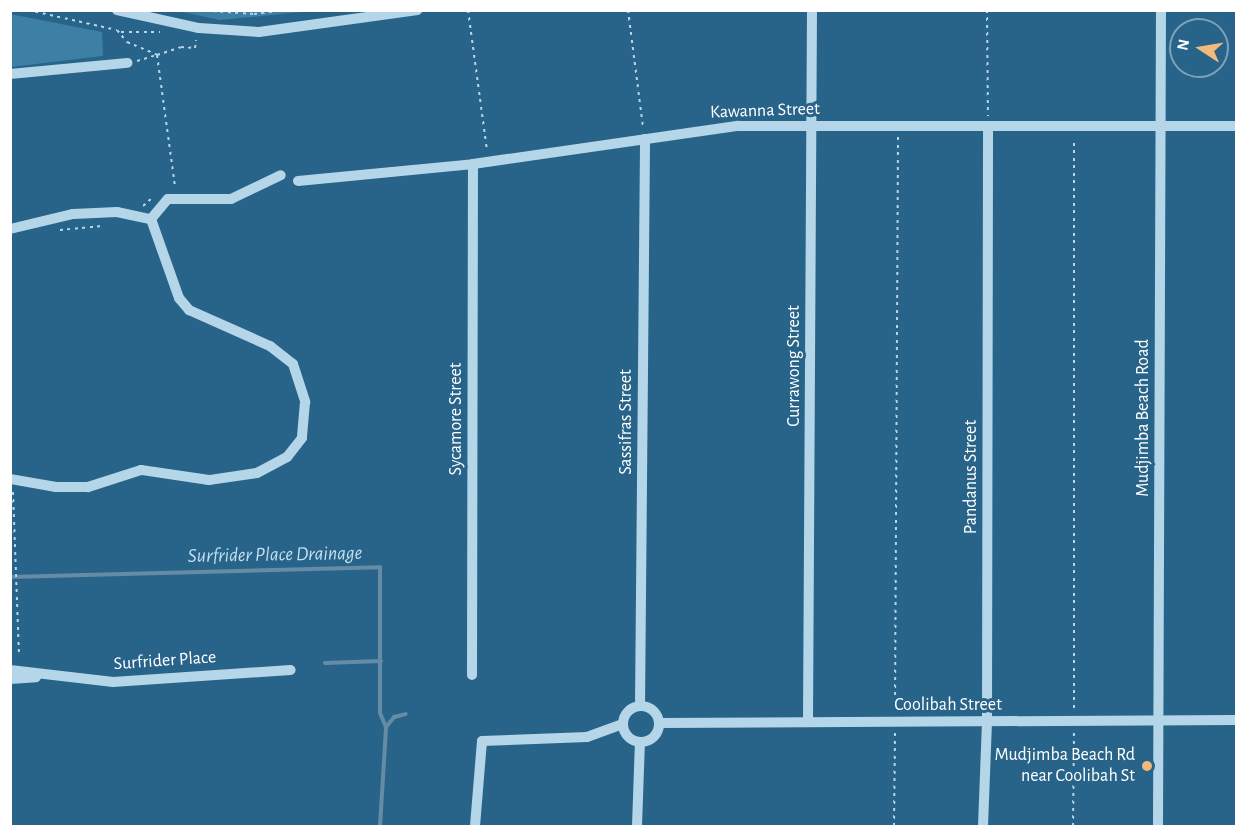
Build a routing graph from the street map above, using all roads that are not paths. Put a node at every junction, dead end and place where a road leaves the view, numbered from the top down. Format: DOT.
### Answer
graph roads {
  1 [pos="117,10"];
  2 [pos="417,10"];
  3 [pos="812,10"];
  4 [pos="1161,10"];
  5 [pos="127,63"];
  6 [pos="10,74"];
  7 [pos="1161,125"];
  8 [pos="812,126"];
  9 [pos="1236,126"];
  10 [pos="988,127"];
  11 [pos="645,139"];
  12 [pos="473,164"];
  13 [pos="281,175"];
  14 [pos="298,181"];
  15 [pos="151,219"];
  16 [pos="10,229"];
  17 [pos="10,479"];
  18 [pos="10,670"];
  19 [pos="291,670"];
  20 [pos="472,675"];
  21 [pos="42,676"];
  22 [pos="10,679"];
  23 [pos="640,706"];
  24 [pos="1159,720"];
  25 [pos="1236,720"];
  26 [pos="987,721"];
  27 [pos="808,722"];
  28 [pos="659,723"];
  29 [pos="623,724"];
  30 [pos="640,742"];
  31 [pos="476,826"];
  32 [pos="637,826"];
  33 [pos="983,826"];
  34 [pos="1158,826"];
  1 -- 2 [label="street"];
  3 -- 8 [label="street, Currawong Street"];
  4 -- 7 [label="street, Mudjimba Beach Road"];
  5 -- 6 [label="street"];
  7 -- 9 [label="street, Kawanna Street"];
  7 -- 10 [label="street, Kawanna Street"];
  7 -- 24 [label="street, Mudjimba Beach Road"];
  8 -- 10 [label="street, Kawanna Street"];
  8 -- 11 [label="street, Kawanna Street"];
  8 -- 27 [label="street, Currawong Street"];
  10 -- 26 [label="street, Pandanus Street"];
  11 -- 12 [label="street, Kawanna Street"];
  11 -- 23 [label="street, Sassifras Street"];
  12 -- 14 [label="street, Kawanna Street"];
  12 -- 20 [label="street, Sycamore Street"];
  13 -- 15 [label="street"];
  15 -- 16 [label="street"];
  15 -- 17 [label="street"];
  18 -- 21 [label="street, Surfrider Place"];
  19 -- 21 [label="street, Surfrider Place"];
  21 -- 22 [label="street, Surfrider Place"];
  23 -- 28 [label="street"];
  23 -- 29 [label="street"];
  24 -- 25 [label="street, Coolibah Street"];
  24 -- 26 [label="street, Coolibah Street"];
  24 -- 34 [label="street, Mudjimba Beach Road"];
  26 -- 27 [label="street, Coolibah Street"];
  26 -- 33 [label="street, Pandanus Street"];
  27 -- 28 [label="street, Coolibah Street"];
  28 -- 30 [label="street"];
  29 -- 30 [label="street"];
  29 -- 31 [label="street"];
  30 -- 32 [label="street"];
}
